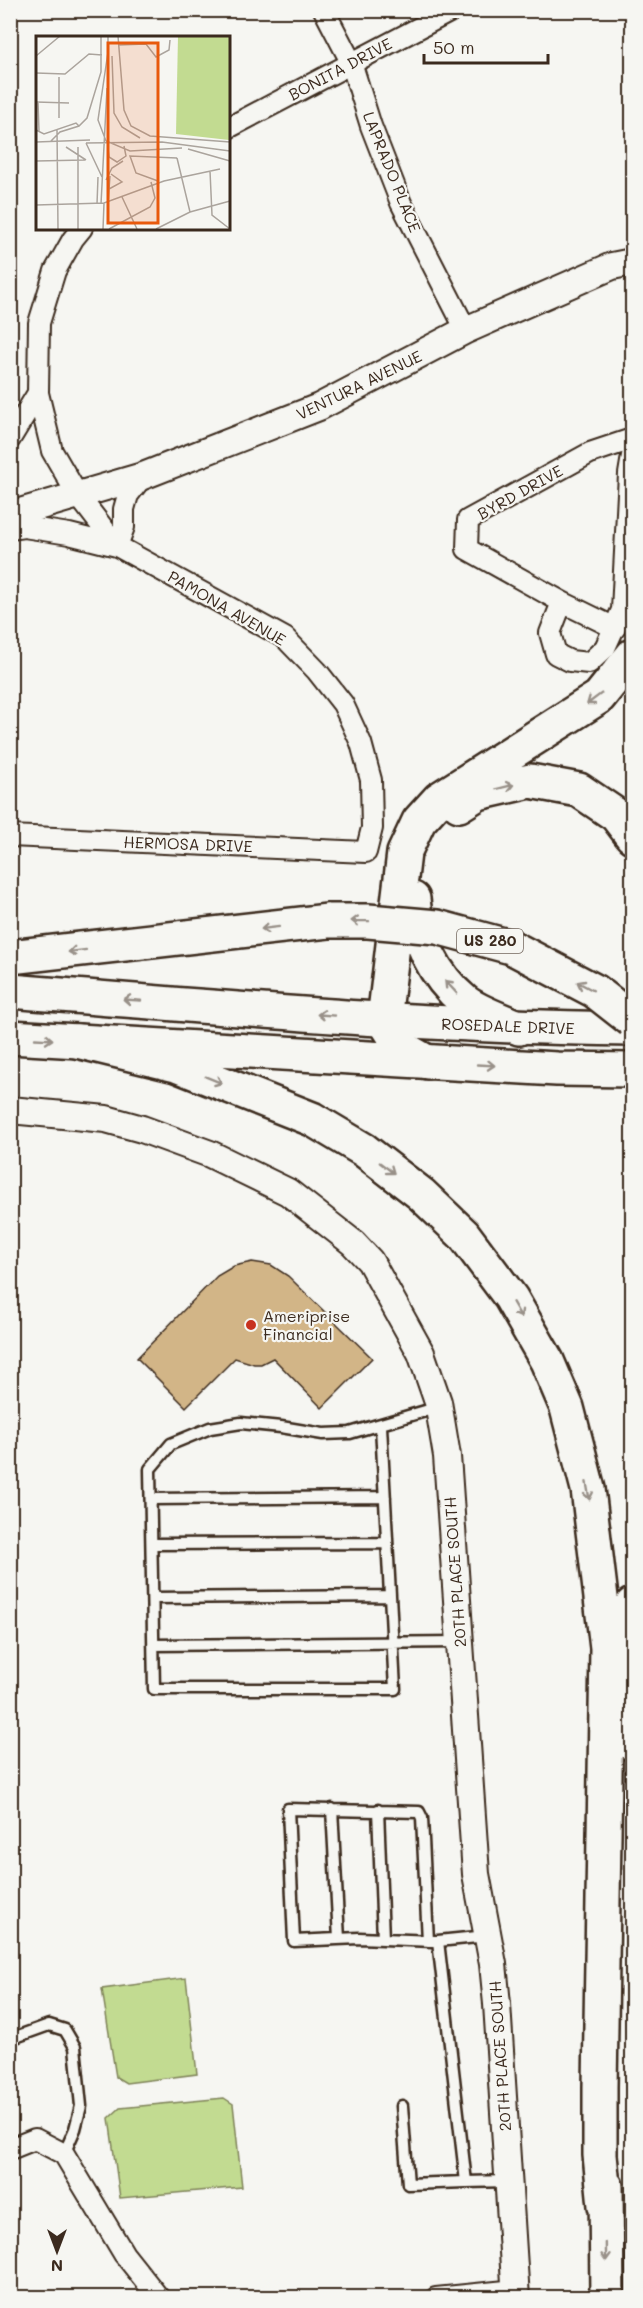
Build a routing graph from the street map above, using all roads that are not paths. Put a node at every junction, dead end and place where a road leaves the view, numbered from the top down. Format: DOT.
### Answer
graph roads {
  1 [pos="324,10"];
  2 [pos="453,10"];
  3 [pos="351,62"];
  4 [pos="230,127"];
  5 [pos="80,230"];
  6 [pos="633,262"];
  7 [pos="466,330"];
  8 [pos="38,393"];
  9 [pos="10,439"];
  10 [pos="633,440"];
  11 [pos="633,456"];
  12 [pos="142,476"];
  13 [pos="77,495"];
  14 [pos="10,515"];
  15 [pos="10,529"];
  16 [pos="117,546"];
  17 [pos="562,602"];
  18 [pos="615,628"];
  19 [pos="633,656"];
  20 [pos="10,836"];
  21 [pos="633,836"];
  22 [pos="366,852"];
  23 [pos="10,957"];
  24 [pos="10,991"];
  25 [pos="384,1020"];
  26 [pos="633,1020"];
  27 [pos="519,1028"];
  28 [pos="633,1029"];
  29 [pos="10,1037"];
  30 [pos="77,1041"];
  31 [pos="427,1062"];
  32 [pos="633,1070"];
  33 [pos="10,1110"];
  34 [pos="439,1407"];
  35 [pos="381,1426"];
  36 [pos="385,1497"];
  37 [pos="151,1499"];
  38 [pos="387,1543"];
  39 [pos="152,1544"];
  40 [pos="390,1596"];
  41 [pos="153,1598"];
  42 [pos="633,1605"];
  43 [pos="459,1642"];
  44 [pos="393,1643"];
  45 [pos="153,1645"];
  46 [pos="332,1809"];
  47 [pos="378,1810"];
  48 [pos="487,1936"];
  49 [pos="339,1939"];
  50 [pos="383,1939"];
  51 [pos="433,1941"];
  52 [pos="10,2039"];
  53 [pos="402,2106"];
  54 [pos="10,2149"];
  55 [pos="64,2154"];
  56 [pos="509,2181"];
  57 [pos="466,2182"];
  58 [pos="605,2206"];
  59 [pos="516,2294"];
  60 [pos="159,2298"];
  61 [pos="436,2298"];
  62 [pos="607,2298"];
  1 -- 3 [label="street, LAPRADO PLACE"];
  2 -- 3 [label="street, BONITA DRIVE"];
  3 -- 4 [label="street, BONITA DRIVE"];
  3 -- 7 [label="street, LAPRADO PLACE"];
  5 -- 8 [label="street"];
  6 -- 7 [label="street, VENTURA AVENUE"];
  7 -- 12 [label="street, VENTURA AVENUE"];
  8 -- 9 [label="street"];
  8 -- 13 [label="street"];
  10 -- 17 [label="street, BYRD DRIVE"];
  11 -- 18 [label="street"];
  12 -- 13 [label="street, VENTURA AVENUE"];
  12 -- 16 [label="street"];
  13 -- 14 [label="street, VENTURA AVENUE"];
  13 -- 16 [label="street, PAMONA AVENUE"];
  15 -- 16 [label="street, PAMONA AVENUE"];
  16 -- 22 [label="street, PAMONA AVENUE"];
  17 -- 18 [label="street, BYRD DRIVE"];
  17 -- 18 [label="street"];
  19 -- 25 [label="highway, one-way"];
  20 -- 22 [label="street, HERMOSA DRIVE"];
  27 -- 21 [label="highway, one-way"];
  26 -- 23 [label="highway, US 280, one-way, bridge"];
  25 -- 24 [label="highway, ROSEDALE DRIVE, one-way"];
  25 -- 27 [label="highway, ROSEDALE DRIVE"];
  25 -- 31 [label="highway"];
  27 -- 28 [label="highway, ROSEDALE DRIVE"];
  29 -- 30 [label="highway, one-way"];
  30 -- 31 [label="highway"];
  30 -- 58 [label="highway, one-way"];
  31 -- 32 [label="highway, one-way"];
  33 -- 34 [label="street, 20TH PLACE SOUTH"];
  34 -- 35 [label="lane"];
  34 -- 43 [label="street, 20TH PLACE SOUTH"];
  35 -- 36 [label="lane"];
  35 -- 37 [label="lane"];
  36 -- 37 [label="lane"];
  36 -- 38 [label="lane"];
  37 -- 39 [label="lane"];
  38 -- 39 [label="lane"];
  38 -- 40 [label="lane"];
  39 -- 41 [label="lane"];
  40 -- 41 [label="lane"];
  40 -- 44 [label="lane"];
  41 -- 45 [label="lane"];
  42 -- 58 [label="highway"];
  43 -- 44 [label="lane"];
  43 -- 48 [label="street, 20TH PLACE SOUTH"];
  44 -- 45 [label="lane"];
  44 -- 45 [label="lane"];
  46 -- 47 [label="lane"];
  46 -- 49 [label="lane"];
  46 -- 49 [label="lane"];
  47 -- 50 [label="lane"];
  47 -- 51 [label="lane"];
  48 -- 51 [label="lane"];
  48 -- 56 [label="street, 20TH PLACE SOUTH"];
  49 -- 50 [label="lane"];
  50 -- 51 [label="lane"];
  51 -- 57 [label="lane"];
  52 -- 55 [label="lane"];
  53 -- 57 [label="lane"];
  54 -- 55 [label="street"];
  55 -- 60 [label="street"];
  56 -- 57 [label="lane"];
  56 -- 59 [label="street, 20TH PLACE SOUTH"];
  58 -- 62 [label="highway, one-way"];
  59 -- 61 [label="street"];
}
